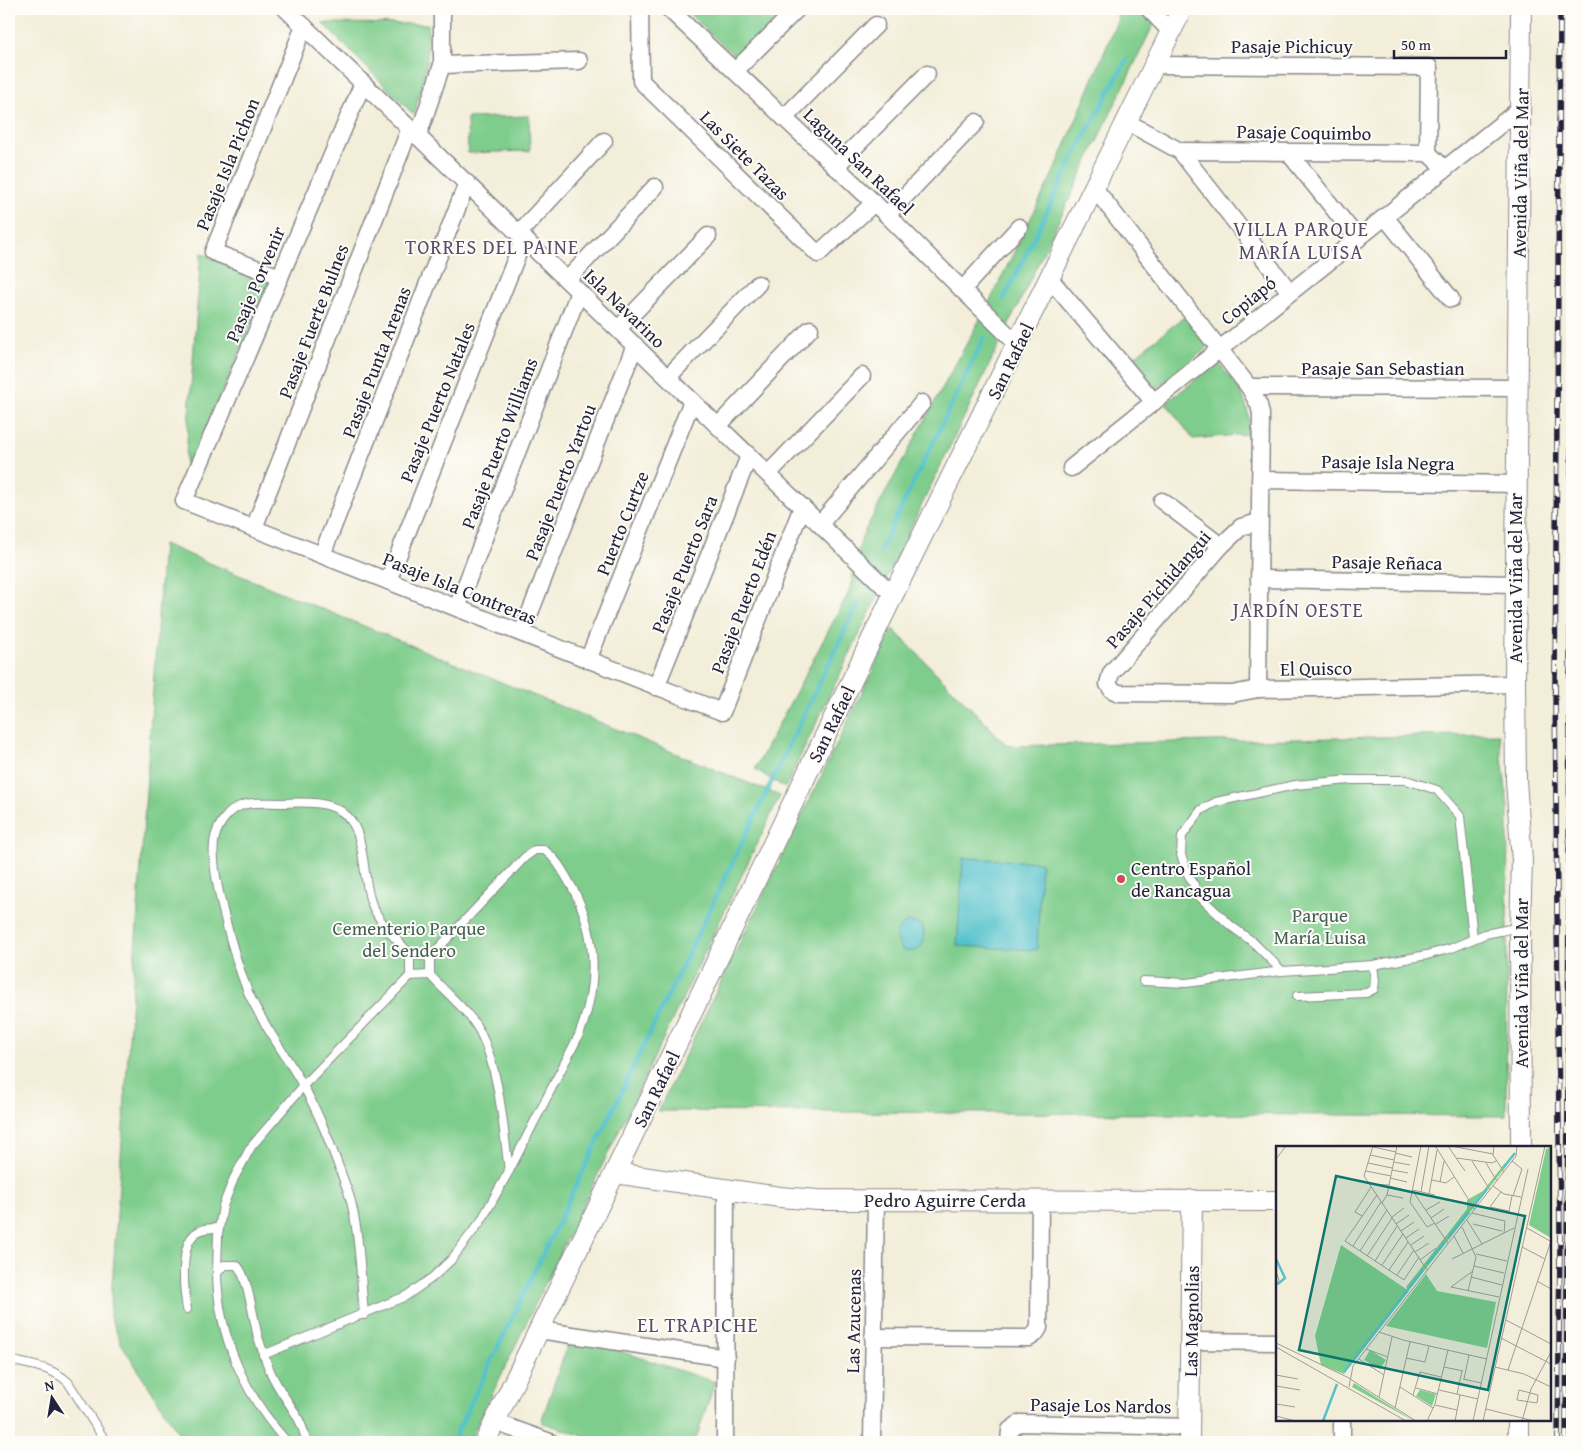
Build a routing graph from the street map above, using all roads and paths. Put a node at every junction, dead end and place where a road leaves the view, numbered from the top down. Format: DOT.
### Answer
graph roads {
  1 [pos="286,9"];
  2 [pos="442,9"];
  3 [pos="640,9"];
  4 [pos="669,9"];
  5 [pos="797,9"];
  6 [pos="1149,9"];
  7 [pos="1182,9"];
  8 [pos="1521,9"];
  9 [pos="876,25"];
  10 [pos="304,26"];
  11 [pos="1171,32"];
  12 [pos="578,62"];
  13 [pos="1156,65"];
  14 [pos="442,66"];
  15 [pos="735,71"];
  16 [pos="927,74"];
  17 [pos="363,83"];
  18 [pos="1522,108"];
  19 [pos="784,118"];
  20 [pos="976,122"];
  21 [pos="1128,122"];
  22 [pos="414,132"];
  23 [pos="604,140"];
  24 [pos="1180,151"];
  25 [pos="1288,152"];
  26 [pos="1428,153"];
  27 [pos="835,167"];
  28 [pos="1445,169"];
  29 [pos="467,183"];
  30 [pos="655,187"];
  31 [pos="1095,189"];
  32 [pos="874,203"];
  33 [pos="887,215"];
  34 [pos="1385,217"];
  35 [pos="1019,227"];
  36 [pos="521,236"];
  37 [pos="708,236"];
  38 [pos="1358,239"];
  39 [pos="280,277"];
  40 [pos="1050,279"];
  41 [pos="567,280"];
  42 [pos="758,284"];
  43 [pos="962,290"];
  44 [pos="579,292"];
  45 [pos="1290,292"];
  46 [pos="1451,300"];
  47 [pos="618,329"];
  48 [pos="810,329"];
  49 [pos="1018,345"];
  50 [pos="635,346"];
  51 [pos="1220,349"];
  52 [pos="862,376"];
  53 [pos="668,378"];
  54 [pos="1249,387"];
  55 [pos="1517,388"];
  56 [pos="692,400"];
  57 [pos="1154,402"];
  58 [pos="922,403"];
  59 [pos="718,426"];
  60 [pos="750,456"];
  61 [pos="1071,468"];
  62 [pos="768,474"];
  63 [pos="1260,480"];
  64 [pos="1516,484"];
  65 [pos="184,500"];
  66 [pos="1162,501"];
  67 [pos="802,507"];
  68 [pos="1259,522"];
  69 [pos="820,524"];
  70 [pos="254,528"];
  71 [pos="1221,546"];
  72 [pos="322,555"];
  73 [pos="1259,579"];
  74 [pos="388,581"];
  75 [pos="1515,584"];
  76 [pos="893,595"];
  77 [pos="457,608"];
  78 [pos="522,634"];
  79 [pos="588,660"];
  80 [pos="1515,684"];
  81 [pos="656,687"];
  82 [pos="1258,689"];
  83 [pos="1119,692"];
  84 [pos="722,712"];
  85 [pos="1520,927"];
  86 [pos="1473,938"];
  87 [pos="410,954"];
  88 [pos="430,957"];
  89 [pos="1373,966"];
  90 [pos="1282,971"];
  91 [pos="430,975"];
  92 [pos="410,976"];
  93 [pos="1143,981"];
  94 [pos="1297,996"];
  95 [pos="304,1085"];
  96 [pos="1521,1146"];
  97 [pos="509,1171"];
  98 [pos="615,1173"];
  99 [pos="726,1190"];
  100 [pos="1040,1200"];
  101 [pos="1192,1200"];
  102 [pos="876,1201"];
  103 [pos="1276,1201"];
  104 [pos="218,1228"];
  105 [pos="217,1273"];
  106 [pos="187,1308"];
  107 [pos="364,1315"];
  108 [pos="539,1330"];
  109 [pos="872,1337"];
  110 [pos="1190,1340"];
  111 [pos="1276,1342"];
  112 [pos="263,1355"];
  113 [pos="726,1358"];
  114 [pos="9,1360"];
  115 [pos="1342,1421"];
  116 [pos="1518,1421"];
  117 [pos="495,1422"];
  118 [pos="1011,1434"];
  119 [pos="1189,1435"];
  120 [pos="106,1442"];
  121 [pos="287,1442"];
  122 [pos="306,1442"];
  123 [pos="485,1442"];
  124 [pos="550,1442"];
  125 [pos="725,1442"];
  126 [pos="872,1442"];
  127 [pos="1342,1442"];
  128 [pos="1518,1442"];
  1 -- 10 [label="street, Isla Navarino"];
  2 -- 14 [label="street, Pasaje Fuerte Bulnes"];
  3 -- 32 [label="street, Las Siete Tazas"];
  4 -- 15 [label="street, Laguna San Rafael"];
  5 -- 15 [label="street"];
  6 -- 11 [label="street"];
  7 -- 11 [label="street, San Rafael"];
  8 -- 18 [label="street, Avenida Viña del Mar"];
  9 -- 19 [label="street"];
  10 -- 17 [label="street, Isla Navarino"];
  10 -- 39 [label="street, Pasaje Isla Pichon"];
  11 -- 13 [label="street, San Rafael"];
  12 -- 14 [label="street"];
  13 -- 21 [label="street, San Rafael"];
  13 -- 26 [label="street, Pasaje Pichicuy"];
  14 -- 22 [label="street, Pasaje Fuerte Bulnes"];
  15 -- 19 [label="street, Laguna San Rafael"];
  16 -- 27 [label="street"];
  17 -- 22 [label="street, Isla Navarino"];
  17 -- 39 [label="street, Pasaje Porvenir"];
  18 -- 28 [label="street, Copiapó"];
  18 -- 55 [label="street, Avenida Viña del Mar"];
  19 -- 27 [label="street, Laguna San Rafael"];
  20 -- 33 [label="street"];
  21 -- 24 [label="street"];
  21 -- 31 [label="street, San Rafael"];
  22 -- 29 [label="street, Isla Navarino"];
  22 -- 70 [label="street, Pasaje Fuerte Bulnes"];
  23 -- 36 [label="street"];
  24 -- 25 [label="street, Pasaje Coquimbo"];
  24 -- 45 [label="street"];
  25 -- 26 [label="street, Pasaje Coquimbo"];
  25 -- 38 [label="street"];
  26 -- 28 [label="street"];
  27 -- 32 [label="street, Laguna San Rafael"];
  28 -- 34 [label="street, Copiapó"];
  29 -- 36 [label="street, Isla Navarino"];
  29 -- 72 [label="street, Pasaje Punta Arenas"];
  30 -- 41 [label="street"];
  31 -- 40 [label="street, San Rafael"];
  31 -- 51 [label="street"];
  32 -- 33 [label="street, Laguna San Rafael"];
  33 -- 43 [label="street, Laguna San Rafael"];
  34 -- 38 [label="street, Copiapó"];
  34 -- 46 [label="street"];
  35 -- 43 [label="street"];
  36 -- 41 [label="street, Isla Navarino"];
  36 -- 74 [label="street, Pasaje Puerto Natales"];
  37 -- 47 [label="street"];
  38 -- 45 [label="street, Copiapó"];
  39 -- 65 [label="street, Pasaje Porvenir"];
  40 -- 49 [label="street, San Rafael"];
  40 -- 57 [label="street"];
  41 -- 44 [label="street, Isla Navarino"];
  42 -- 53 [label="street"];
  43 -- 49 [label="street, Laguna San Rafael"];
  44 -- 47 [label="street, Isla Navarino"];
  44 -- 77 [label="street, Pasaje Puerto Williams"];
  45 -- 51 [label="street, Copiapó"];
  47 -- 50 [label="street, Isla Navarino"];
  48 -- 59 [label="street"];
  49 -- 76 [label="street, San Rafael"];
  50 -- 53 [label="street, Isla Navarino"];
  50 -- 78 [label="street, Pasaje Puerto Yartou"];
  51 -- 54 [label="street"];
  51 -- 57 [label="street, Copiapó"];
  52 -- 62 [label="street"];
  53 -- 56 [label="street, Isla Navarino"];
  54 -- 55 [label="street, Pasaje San Sebastian"];
  54 -- 63 [label="street"];
  55 -- 64 [label="street, Avenida Viña del Mar"];
  56 -- 59 [label="street, Isla Navarino"];
  56 -- 79 [label="street, Puerto Curtze"];
  57 -- 61 [label="street, Copiapó"];
  58 -- 69 [label="street"];
  59 -- 60 [label="street, Isla Navarino"];
  60 -- 62 [label="street, Isla Navarino"];
  60 -- 81 [label="street, Pasaje Puerto Sara"];
  62 -- 67 [label="street, Isla Navarino"];
  63 -- 64 [label="street, Pasaje Isla Negra"];
  63 -- 68 [label="street"];
  64 -- 75 [label="street, Avenida Viña del Mar"];
  65 -- 70 [label="street, Pasaje Isla Contreras"];
  66 -- 71 [label="street"];
  67 -- 69 [label="street, Isla Navarino"];
  67 -- 84 [label="street, Pasaje Puerto Edén"];
  68 -- 71 [label="street, Pasaje Pichidangui"];
  68 -- 73 [label="street"];
  69 -- 76 [label="street, Isla Navarino"];
  70 -- 72 [label="street, Pasaje Isla Contreras"];
  71 -- 83 [label="street, Pasaje Pichidangui"];
  72 -- 74 [label="street, Pasaje Isla Contreras"];
  73 -- 75 [label="street, Pasaje Reñaca"];
  73 -- 82 [label="street"];
  74 -- 77 [label="street, Pasaje Isla Contreras"];
  75 -- 80 [label="street, Avenida Viña del Mar"];
  76 -- 98 [label="street, San Rafael"];
  77 -- 78 [label="street, Pasaje Isla Contreras"];
  78 -- 79 [label="street, Pasaje Isla Contreras"];
  79 -- 81 [label="street, Pasaje Isla Contreras"];
  80 -- 82 [label="street, El Quisco"];
  80 -- 85 [label="street, Avenida Viña del Mar"];
  81 -- 84 [label="street, Pasaje Isla Contreras"];
  82 -- 83 [label="street, El Quisco"];
  85 -- 86 [label="lane"];
  85 -- 96 [label="street, Avenida Viña del Mar"];
  86 -- 89 [label="lane"];
  86 -- 90 [label="lane"];
  87 -- 88 [label="lane"];
  87 -- 92 [label="lane"];
  87 -- 95 [label="lane"];
  88 -- 91 [label="lane"];
  88 -- 97 [label="lane"];
  89 -- 90 [label="lane"];
  89 -- 94 [label="lane"];
  90 -- 93 [label="lane"];
  91 -- 92 [label="lane"];
  91 -- 97 [label="lane"];
  92 -- 95 [label="lane"];
  95 -- 104 [label="lane"];
  95 -- 107 [label="lane"];
  97 -- 107 [label="lane"];
  98 -- 99 [label="street, Pedro Aguirre Cerda"];
  98 -- 108 [label="street, San Rafael"];
  99 -- 102 [label="street, Pedro Aguirre Cerda"];
  99 -- 113 [label="street"];
  100 -- 101 [label="street, Pedro Aguirre Cerda"];
  100 -- 102 [label="street, Pedro Aguirre Cerda"];
  100 -- 109 [label="street"];
  101 -- 103 [label="street, Pedro Aguirre Cerda"];
  101 -- 110 [label="street, Las Magnolias"];
  102 -- 109 [label="street, Las Azucenas"];
  104 -- 105 [label="lane"];
  104 -- 106 [label="lane"];
  105 -- 112 [label="lane"];
  105 -- 121 [label="lane"];
  107 -- 112 [label="lane"];
  108 -- 113 [label="street"];
  108 -- 117 [label="street, San Rafael"];
  109 -- 126 [label="street, Las Azucenas"];
  110 -- 111 [label="street"];
  110 -- 119 [label="street, Las Magnolias"];
  112 -- 122 [label="lane"];
  113 -- 125 [label="street"];
  114 -- 120 [label="lane"];
  115 -- 127 [label="street"];
  116 -- 128 [label="street"];
  117 -- 123 [label="street, San Rafael"];
  117 -- 124 [label="street"];
  118 -- 119 [label="street, Pasaje Los Nardos"];
}
